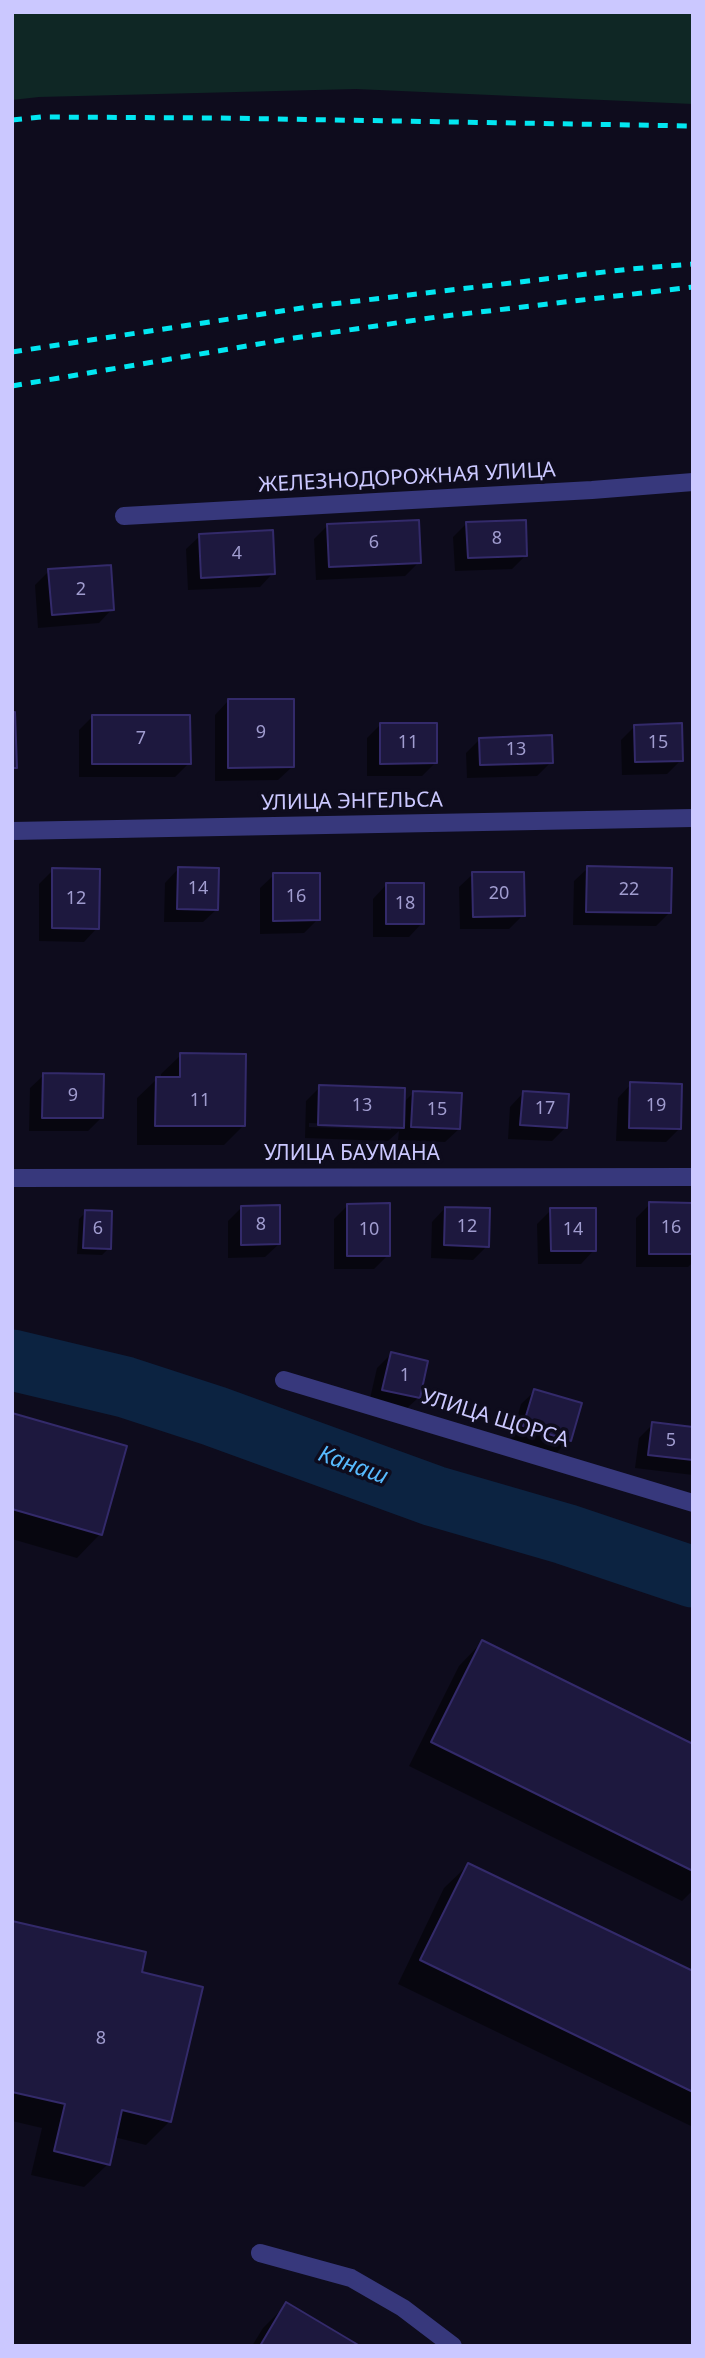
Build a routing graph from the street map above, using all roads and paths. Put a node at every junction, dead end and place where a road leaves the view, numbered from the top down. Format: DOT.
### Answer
graph roads {
  1 [pos="693,482"];
  2 [pos="124,516"];
  3 [pos="693,818"];
  4 [pos="12,831"];
  5 [pos="693,1177"];
  6 [pos="12,1178"];
  7 [pos="284,1380"];
  8 [pos="693,1503"];
  9 [pos="260,2253"];
  10 [pos="453,2346"];
  1 -- 2 [label="street, ЖЕЛЕЗНОДОРОЖНАЯ УЛИЦА"];
  3 -- 4 [label="street, УЛИЦА ЭНГЕЛЬСА"];
  5 -- 6 [label="street, УЛИЦА БАУМАНА"];
  7 -- 8 [label="street, УЛИЦА ЩОРСА"];
  9 -- 10 [label="street"];
}
